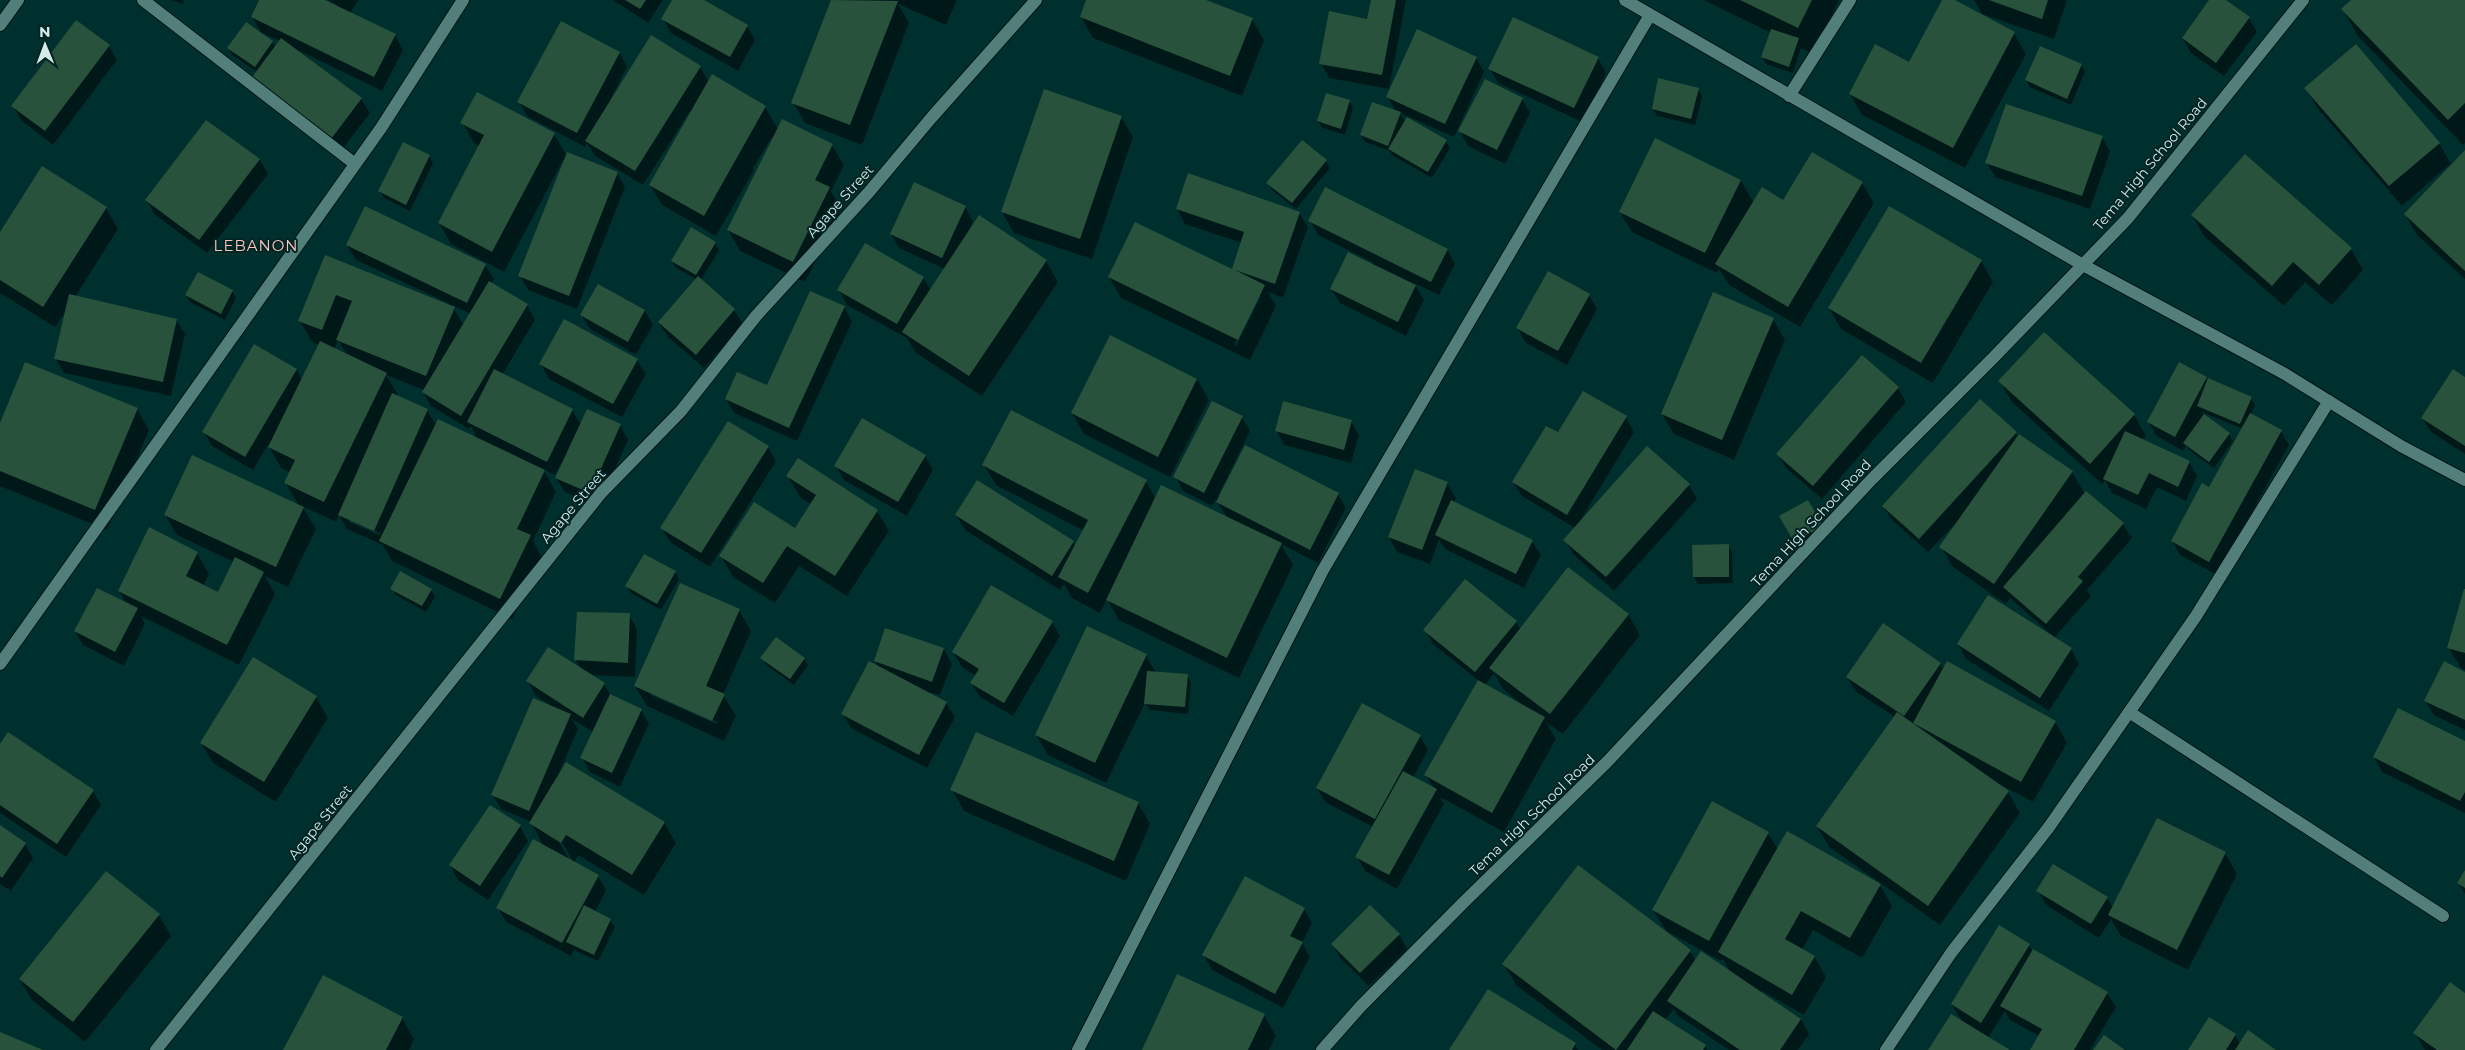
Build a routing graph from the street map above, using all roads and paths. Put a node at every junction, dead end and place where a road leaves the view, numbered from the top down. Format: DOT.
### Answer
graph roads {
  1 [pos="18,0"];
  2 [pos="142,0"];
  3 [pos="463,0"];
  4 [pos="1036,0"];
  5 [pos="1625,0"];
  6 [pos="1850,0"];
  7 [pos="2303,0"];
  8 [pos="1650,15"];
  9 [pos="0,24"];
  10 [pos="1789,96"];
  11 [pos="355,164"];
  12 [pos="2083,265"];
  13 [pos="2329,401"];
  14 [pos="2465,480"];
  15 [pos="0,664"];
  16 [pos="2129,712"];
  17 [pos="2442,916"];
  18 [pos="156,1050"];
  19 [pos="1078,1050"];
  20 [pos="1322,1050"];
  21 [pos="1886,1050"];
  1 -- 9 [label="street"];
  2 -- 11 [label="street"];
  3 -- 11 [label="street"];
  4 -- 18 [label="street, Agape Street"];
  5 -- 8 [label="street"];
  6 -- 10 [label="street"];
  7 -- 12 [label="street, Tema High School Road"];
  8 -- 10 [label="street"];
  8 -- 19 [label="street"];
  10 -- 12 [label="street"];
  11 -- 15 [label="street"];
  12 -- 13 [label="street"];
  12 -- 20 [label="street, Tema High School Road"];
  13 -- 14 [label="street"];
  13 -- 16 [label="street"];
  16 -- 17 [label="street"];
  16 -- 21 [label="street"];
}
